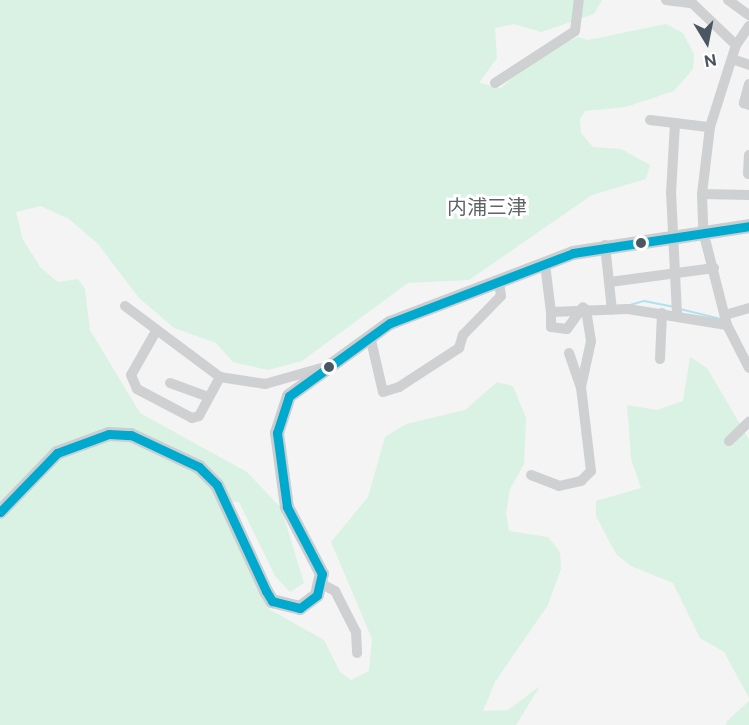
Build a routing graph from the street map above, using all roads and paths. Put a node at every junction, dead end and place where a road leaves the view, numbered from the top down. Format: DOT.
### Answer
graph roads {
  1 [pos="579,0"];
  2 [pos="666,0"];
  3 [pos="728,0"];
  4 [pos="749,15"];
  5 [pos="749,26"];
  6 [pos="736,45"];
  7 [pos="732,59"];
  8 [pos="749,65"];
  9 [pos="495,84"];
  10 [pos="749,84"];
  11 [pos="749,105"];
  12 [pos="650,120"];
  13 [pos="675,123"];
  14 [pos="710,127"];
  15 [pos="749,156"];
  16 [pos="748,174"];
  17 [pos="702,194"];
  18 [pos="749,195"];
  19 [pos="749,226"];
  20 [pos="703,231"];
  21 [pos="672,236"];
  22 [pos="605,245"];
  23 [pos="545,264"];
  24 [pos="714,268"];
  25 [pos="676,274"];
  26 [pos="499,281"];
  27 [pos="609,282"];
  28 [pos="125,306"];
  29 [pos="584,308"];
  30 [pos="749,308"];
  31 [pos="612,310"];
  32 [pos="551,312"];
  33 [pos="662,312"];
  34 [pos="677,314"];
  35 [pos="726,320"];
  36 [pos="155,333"];
  37 [pos="370,336"];
  38 [pos="569,353"];
  39 [pos="660,359"];
  40 [pos="325,367"];
  41 [pos="749,368"];
  42 [pos="220,376"];
  43 [pos="170,383"];
  44 [pos="581,387"];
  45 [pos="205,396"];
  46 [pos="749,422"];
  47 [pos="729,441"];
  48 [pos="531,475"];
  49 [pos="0,512"];
  50 [pos="322,584"];
  51 [pos="357,653"];
  1 -- 9 [label="street"];
  2 -- 6 [label="street"];
  3 -- 4 [label="street"];
  5 -- 6 [label="street"];
  6 -- 7 [label="street"];
  7 -- 8 [label="street"];
  7 -- 14 [label="street"];
  10 -- 11 [label="street"];
  12 -- 13 [label="street"];
  13 -- 14 [label="street"];
  13 -- 21 [label="street"];
  14 -- 17 [label="street"];
  15 -- 16 [label="street"];
  17 -- 18 [label="street"];
  17 -- 20 [label="street"];
  19 -- 20 [label="main road"];
  20 -- 21 [label="main road"];
  20 -- 24 [label="street"];
  21 -- 22 [label="main road"];
  21 -- 25 [label="street"];
  22 -- 23 [label="main road"];
  22 -- 27 [label="street"];
  23 -- 26 [label="main road"];
  23 -- 32 [label="street"];
  24 -- 25 [label="street"];
  24 -- 35 [label="street"];
  25 -- 27 [label="street"];
  25 -- 34 [label="street"];
  26 -- 37 [label="main road"];
  26 -- 37 [label="street"];
  27 -- 31 [label="street"];
  28 -- 36 [label="street"];
  29 -- 31 [label="street"];
  29 -- 32 [label="street"];
  29 -- 32 [label="street"];
  29 -- 44 [label="street"];
  30 -- 35 [label="street"];
  31 -- 33 [label="street"];
  33 -- 34 [label="street"];
  33 -- 39 [label="street"];
  34 -- 35 [label="street"];
  35 -- 41 [label="street"];
  36 -- 42 [label="street"];
  36 -- 45 [label="street"];
  37 -- 40 [label="main road"];
  38 -- 44 [label="street"];
  40 -- 42 [label="street"];
  40 -- 50 [label="main road"];
  42 -- 45 [label="street"];
  43 -- 45 [label="street"];
  44 -- 48 [label="street"];
  46 -- 47 [label="street"];
  49 -- 50 [label="main road"];
  50 -- 51 [label="street"];
}
